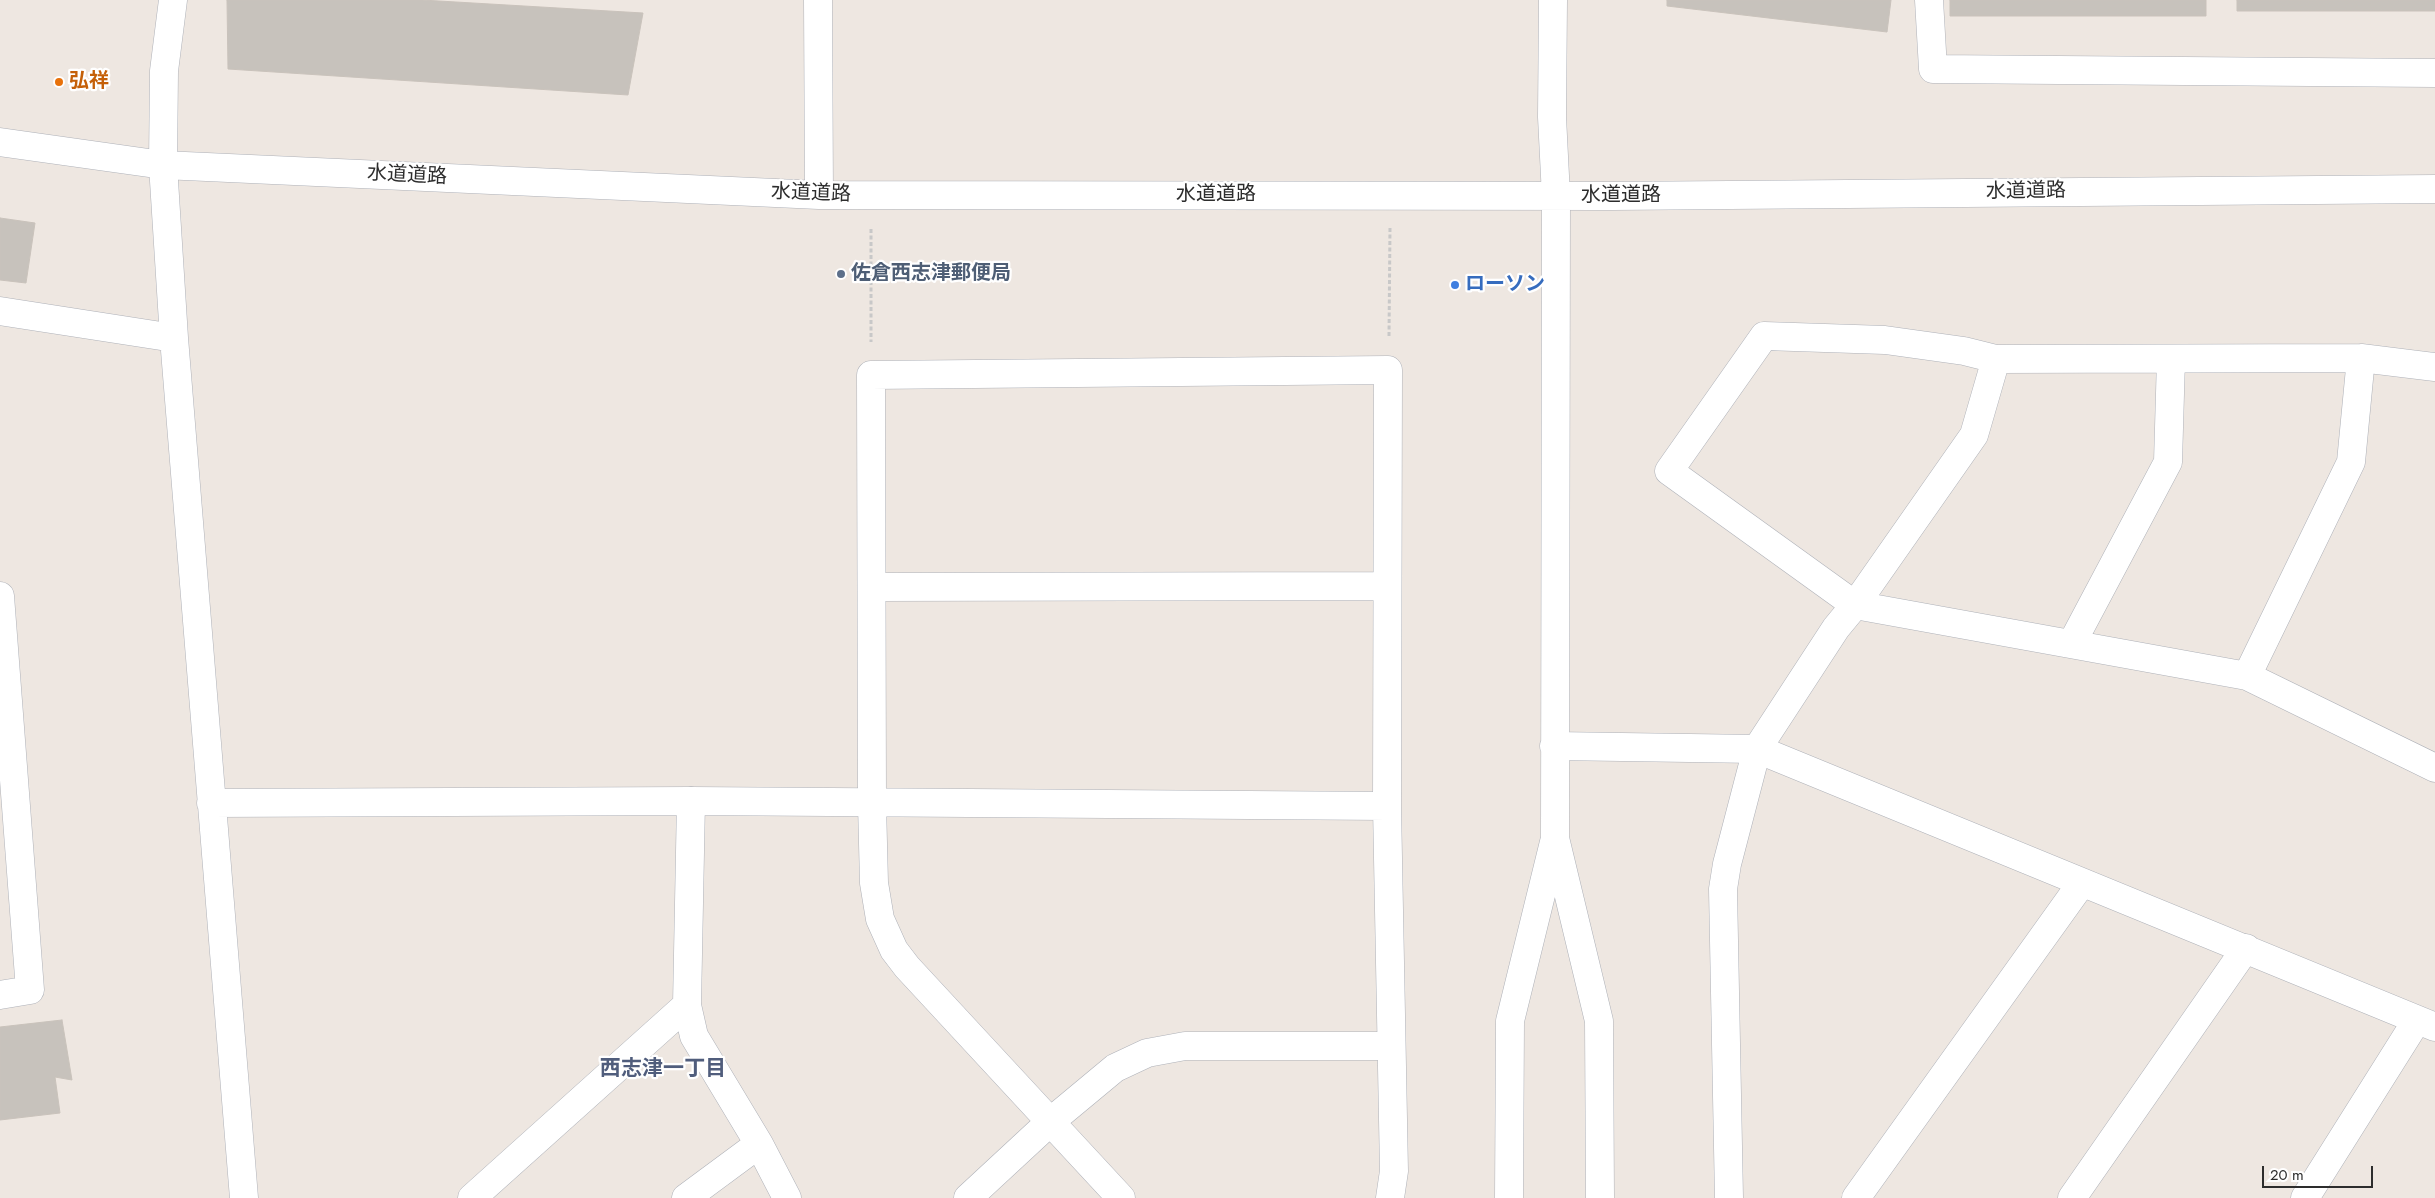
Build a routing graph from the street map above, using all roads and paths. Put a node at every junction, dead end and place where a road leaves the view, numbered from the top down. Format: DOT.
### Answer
graph roads {
  1 [pos="173,0"];
  2 [pos="818,0"];
  3 [pos="1553,0"];
  4 [pos="1929,0"];
  5 [pos="2435,73"];
  6 [pos="0,142"];
  7 [pos="163,164"];
  8 [pos="2435,189"];
  9 [pos="819,195"];
  10 [pos="870,195"];
  11 [pos="1390,195"];
  12 [pos="1556,196"];
  13 [pos="0,311"];
  14 [pos="174,338"];
  15 [pos="2171,358"];
  16 [pos="2361,358"];
  17 [pos="1996,359"];
  18 [pos="2435,367"];
  19 [pos="1388,370"];
  20 [pos="872,375"];
  21 [pos="1387,586"];
  22 [pos="872,587"];
  23 [pos="0,596"];
  24 [pos="1855,604"];
  25 [pos="2072,644"];
  26 [pos="2247,676"];
  27 [pos="1554,746"];
  28 [pos="1757,749"];
  29 [pos="2435,768"];
  30 [pos="691,802"];
  31 [pos="211,803"];
  32 [pos="872,804"];
  33 [pos="1387,806"];
  34 [pos="1555,838"];
  35 [pos="2081,884"];
  36 [pos="2246,948"];
  37 [pos="0,995"];
  38 [pos="687,1005"];
  39 [pos="2426,1024"];
  40 [pos="1391,1046"];
  41 [pos="1050,1122"];
  42 [pos="759,1144"];
  43 [pos="244,1198"];
  44 [pos="472,1198"];
  45 [pos="686,1198"];
  46 [pos="787,1198"];
  47 [pos="968,1198"];
  48 [pos="1121,1198"];
  49 [pos="1390,1198"];
  50 [pos="1509,1198"];
  51 [pos="1600,1198"];
  52 [pos="1728,1198"];
  53 [pos="1856,1198"];
  54 [pos="2072,1198"];
  55 [pos="2305,1198"];
  1 -- 7 [label="street"];
  2 -- 9 [label="street"];
  3 -- 12 [label="street"];
  4 -- 5 [label="street"];
  6 -- 7 [label="street, 水道道路"];
  7 -- 9 [label="street, 水道道路"];
  7 -- 14 [label="street"];
  8 -- 12 [label="street, 水道道路"];
  9 -- 10 [label="street, 水道道路"];
  10 -- 11 [label="street, 水道道路"];
  10 -- 20 [label="path"];
  11 -- 12 [label="street, 水道道路"];
  11 -- 19 [label="path"];
  12 -- 27 [label="street"];
  13 -- 14 [label="street"];
  14 -- 31 [label="street"];
  15 -- 16 [label="street"];
  15 -- 17 [label="street"];
  15 -- 25 [label="street"];
  16 -- 18 [label="street"];
  16 -- 26 [label="street"];
  17 -- 24 [label="street"];
  17 -- 24 [label="street"];
  19 -- 20 [label="street"];
  19 -- 21 [label="street"];
  20 -- 22 [label="street"];
  21 -- 22 [label="street"];
  21 -- 33 [label="street"];
  22 -- 32 [label="street"];
  23 -- 37 [label="street"];
  24 -- 25 [label="street"];
  24 -- 28 [label="street"];
  25 -- 26 [label="street"];
  26 -- 29 [label="street"];
  27 -- 28 [label="street"];
  27 -- 34 [label="street"];
  28 -- 35 [label="street"];
  28 -- 52 [label="street"];
  30 -- 31 [label="street"];
  30 -- 32 [label="street"];
  30 -- 38 [label="street"];
  31 -- 43 [label="street"];
  32 -- 33 [label="street"];
  32 -- 41 [label="street"];
  33 -- 40 [label="street"];
  34 -- 50 [label="street"];
  34 -- 51 [label="street"];
  35 -- 36 [label="street"];
  35 -- 53 [label="street"];
  36 -- 39 [label="street"];
  36 -- 54 [label="street"];
  38 -- 42 [label="street"];
  38 -- 44 [label="street"];
  39 -- 55 [label="street"];
  40 -- 41 [label="street"];
  40 -- 49 [label="street"];
  41 -- 47 [label="street"];
  41 -- 48 [label="street"];
  42 -- 45 [label="street"];
  42 -- 46 [label="street"];
}
